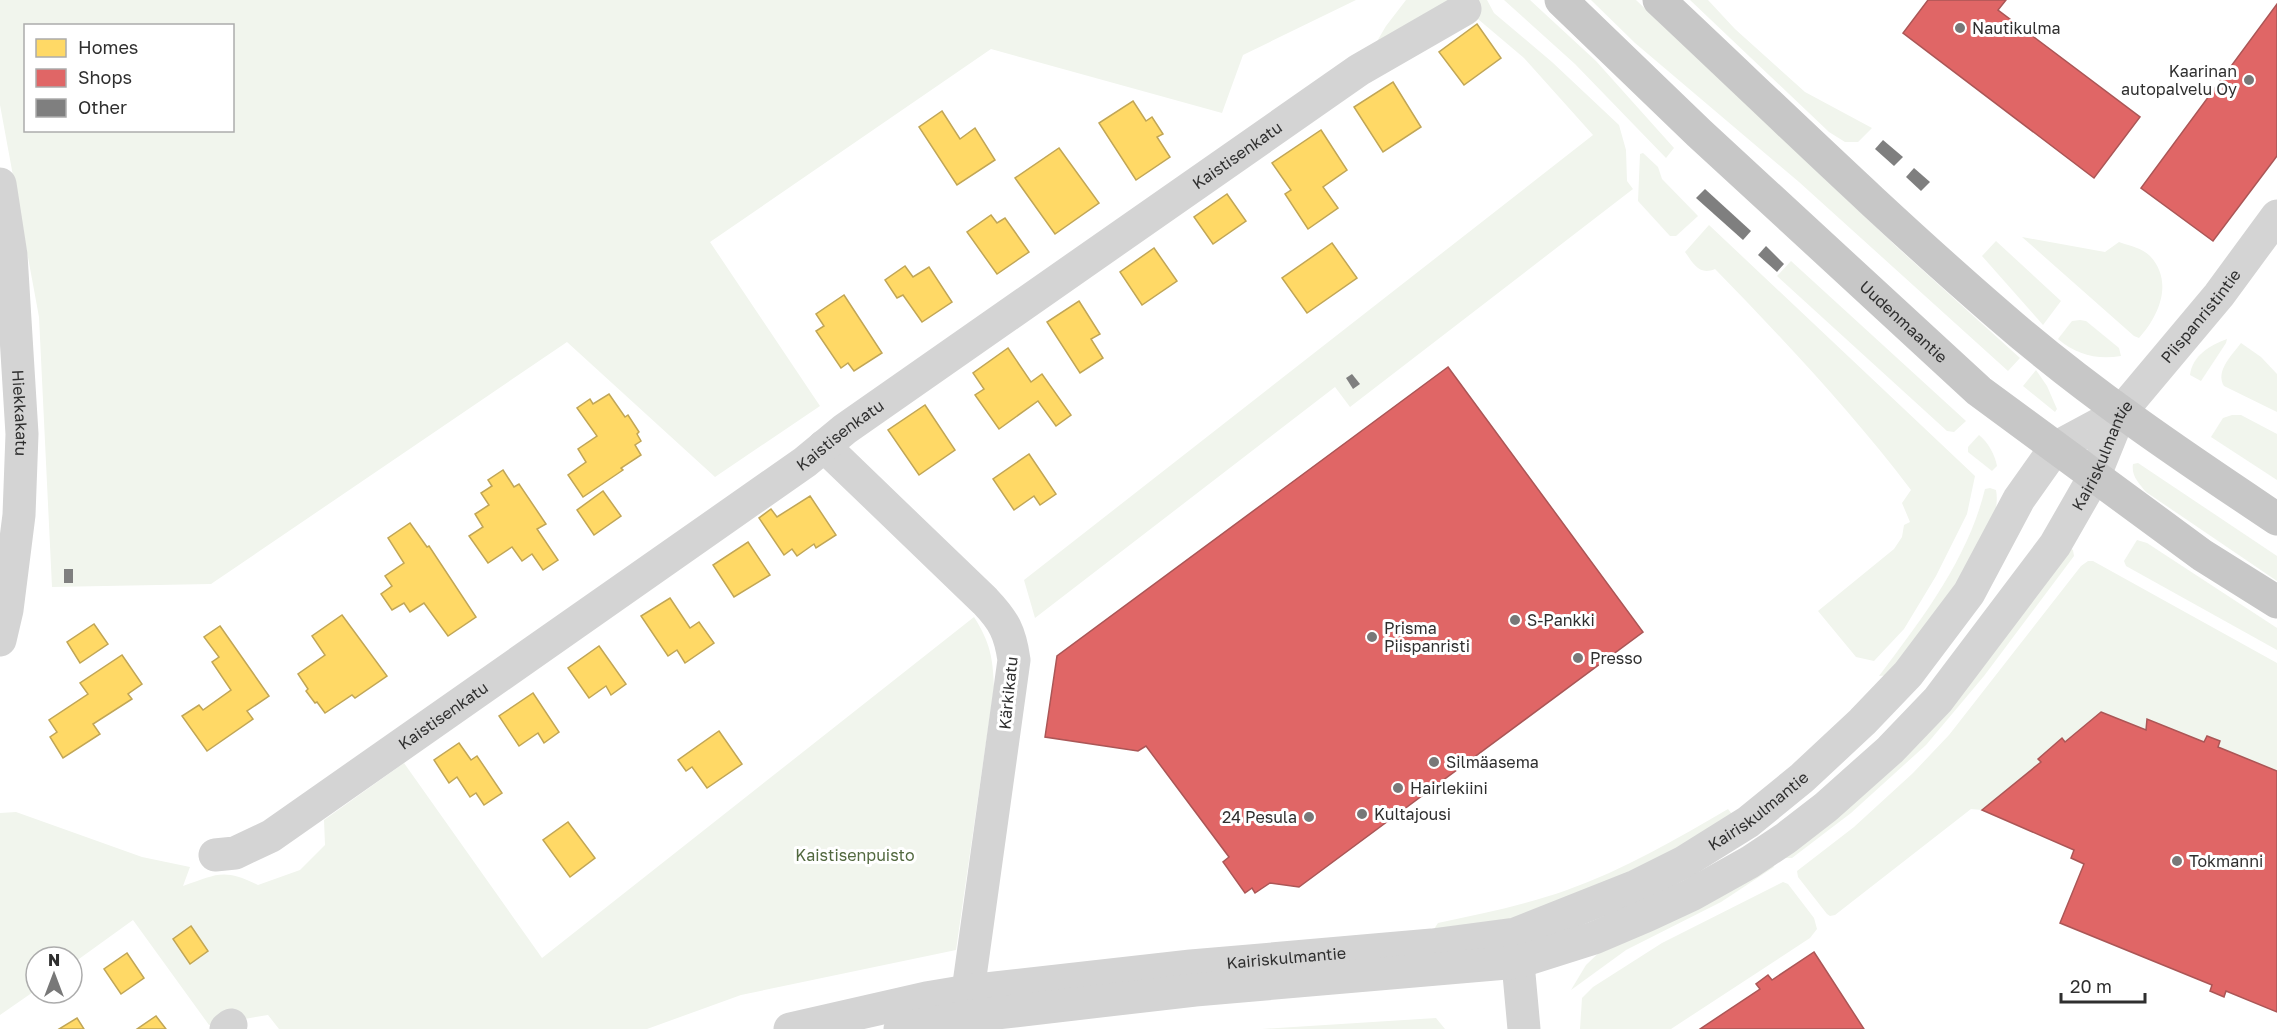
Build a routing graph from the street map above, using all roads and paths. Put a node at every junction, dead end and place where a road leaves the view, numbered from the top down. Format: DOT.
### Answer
graph roads {
  1 [pos="1561,0"];
  2 [pos="1659,0"];
  3 [pos="1465,9"];
  4 [pos="0,184"];
  5 [pos="2277,216"];
  6 [pos="8,341"];
  7 [pos="2121,413"];
  8 [pos="824,446"];
  9 [pos="2055,448"];
  10 [pos="2094,477"];
  11 [pos="2277,519"];
  12 [pos="2277,602"];
  13 [pos="0,640"];
  14 [pos="215,855"];
  15 [pos="1516,948"];
  16 [pos="969,1004"];
  17 [pos="790,1029"];
  18 [pos="900,1029"];
  19 [pos="1524,1029"];
  1 -- 9 [label="main road, Uudenmaantie"];
  2 -- 7 [label="main road"];
  3 -- 8 [label="street, Kaistisenkatu"];
  4 -- 6 [label="street, Hiekkakatu"];
  5 -- 7 [label="street, Piispanristintie"];
  6 -- 13 [label="street, Hiekkakatu"];
  7 -- 9 [label="street, Kairiskulmantie"];
  7 -- 10 [label="street, Kairiskulmantie"];
  7 -- 11 [label="main road"];
  8 -- 14 [label="street, Kaistisenkatu"];
  8 -- 16 [label="street, Kärkikatu"];
  9 -- 10 [label="main road, Uudenmaantie"];
  9 -- 15 [label="street, Kairiskulmantie"];
  10 -- 12 [label="main road, Uudenmaantie"];
  10 -- 15 [label="street, Kairiskulmantie"];
  15 -- 16 [label="street, Kairiskulmantie"];
  15 -- 19 [label="street"];
  16 -- 17 [label="street, Kairiskulmantie"];
  16 -- 18 [label="street, Kairiskulmantie"];
}
